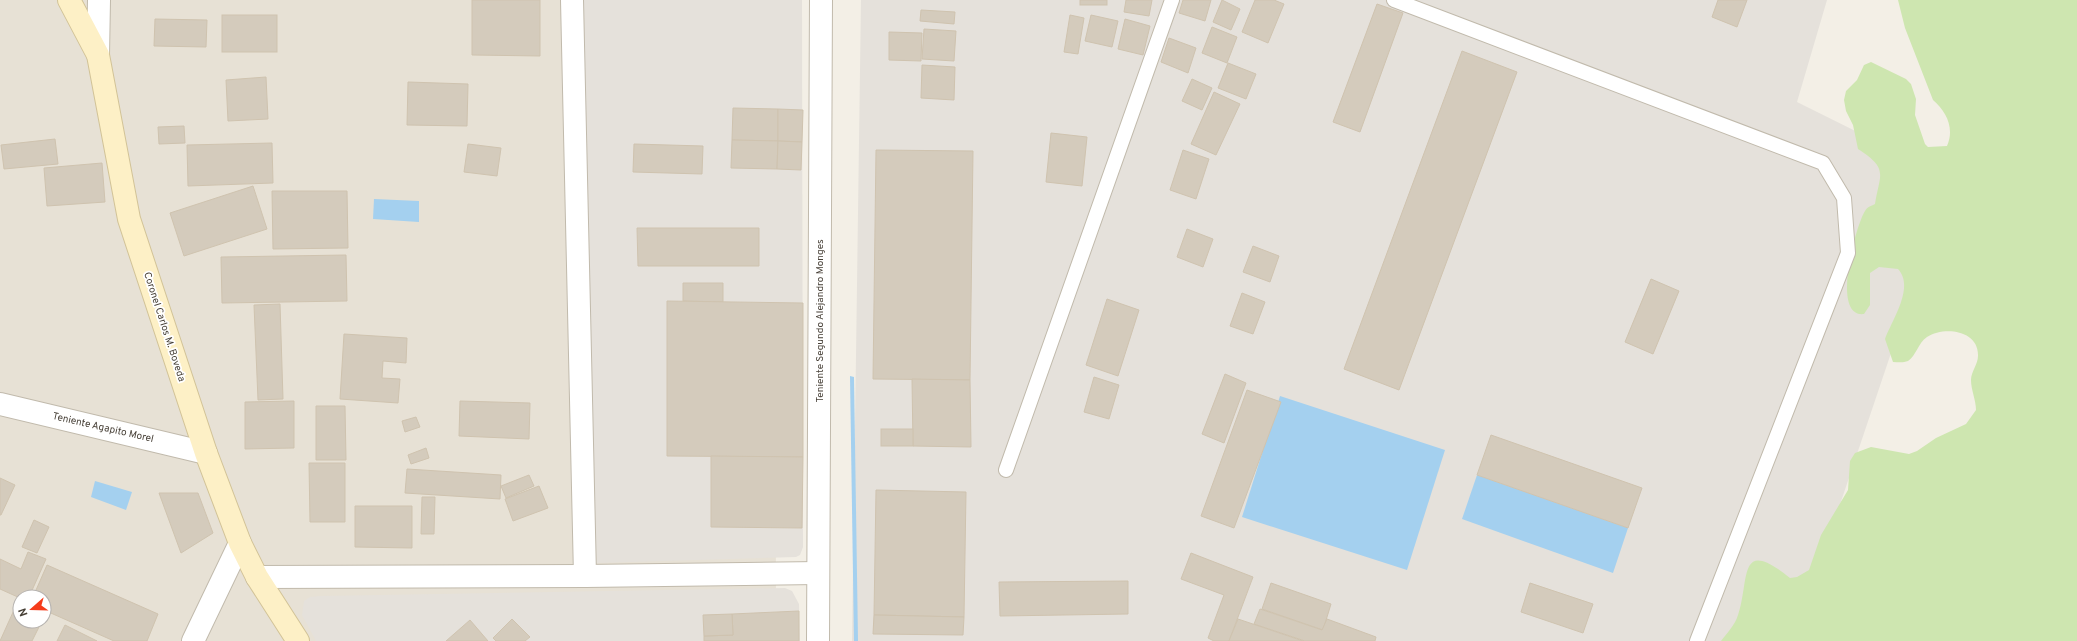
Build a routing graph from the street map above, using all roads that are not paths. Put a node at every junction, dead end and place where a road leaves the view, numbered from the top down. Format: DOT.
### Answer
graph roads {
  1 [pos="69,0"];
  2 [pos="99,0"];
  3 [pos="572,0"];
  4 [pos="821,0"];
  5 [pos="1172,0"];
  6 [pos="1394,0"];
  7 [pos="98,55"];
  8 [pos="0,404"];
  9 [pos="206,453"];
  10 [pos="1006,470"];
  11 [pos="240,542"];
  12 [pos="818,573"];
  13 [pos="585,576"];
  14 [pos="257,577"];
  15 [pos="193,641"];
  16 [pos="298,641"];
  17 [pos="818,641"];
  18 [pos="1697,641"];
  1 -- 7 [label="street, Coronel Carlos M. Boveda"];
  2 -- 7 [label="street"];
  3 -- 13 [label="street"];
  4 -- 12 [label="street, Teniente Segundo Alejandro Monges"];
  5 -- 10 [label="lane"];
  6 -- 18 [label="lane"];
  7 -- 9 [label="street, Coronel Carlos M. Boveda"];
  8 -- 9 [label="street, Teniente Agapito Morel"];
  9 -- 11 [label="street, Coronel Carlos M. Boveda"];
  11 -- 14 [label="street, Coronel Carlos M. Boveda"];
  11 -- 15 [label="street"];
  12 -- 13 [label="street"];
  12 -- 17 [label="street, Teniente Segundo Alejandro Monges"];
  13 -- 14 [label="street"];
  14 -- 16 [label="street, Coronel Carlos M. Boveda"];
}
